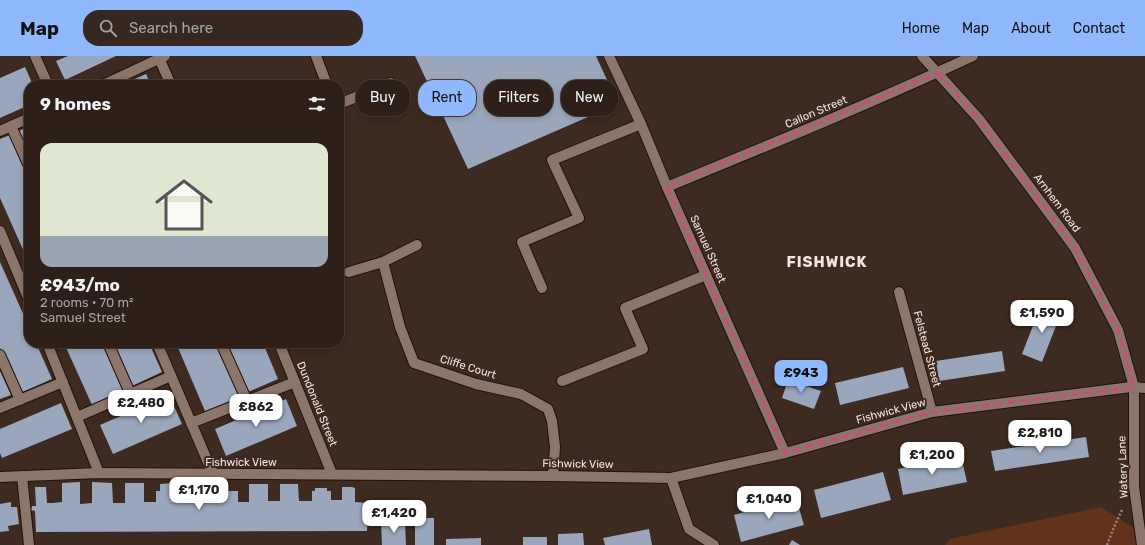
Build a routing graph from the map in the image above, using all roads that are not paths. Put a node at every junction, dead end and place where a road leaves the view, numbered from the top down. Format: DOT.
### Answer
graph roads {
  1 [pos="35,56"];
  2 [pos="316,56"];
  3 [pos="609,56"];
  4 [pos="922,56"];
  5 [pos="973,56"];
  6 [pos="161,57"];
  7 [pos="937,73"];
  8 [pos="46,80"];
  9 [pos="113,80"];
  10 [pos="169,80"];
  11 [pos="324,80"];
  12 [pos="356,97"];
  13 [pos="344,102"];
  14 [pos="24,120"];
  15 [pos="641,124"];
  16 [pos="11,126"];
  17 [pos="0,131"];
  18 [pos="24,155"];
  19 [pos="667,187"];
  20 [pos="0,231"];
  21 [pos="417,245"];
  22 [pos="383,262"];
  23 [pos="349,272"];
  24 [pos="706,275"];
  25 [pos="24,288"];
  26 [pos="542,288"];
  27 [pos="899,292"];
  28 [pos="49,348"];
  29 [pos="110,348"];
  30 [pos="159,348"];
  31 [pos="223,348"];
  32 [pos="281,348"];
  33 [pos="0,356"];
  34 [pos="171,376"];
  35 [pos="562,381"];
  36 [pos="63,382"];
  37 [pos="295,382"];
  38 [pos="1134,387"];
  39 [pos="1145,388"];
  40 [pos="130,393"];
  41 [pos="20,400"];
  42 [pos="247,401"];
  43 [pos="0,408"];
  44 [pos="932,412"];
  45 [pos="77,417"];
  46 [pos="191,423"];
  47 [pos="784,453"];
  48 [pos="99,473"];
  49 [pos="213,474"];
  50 [pos="332,474"];
  51 [pos="22,476"];
  52 [pos="553,476"];
  53 [pos="0,477"];
  54 [pos="671,478"];
  55 [pos="29,545"];
  56 [pos="714,545"];
  57 [pos="1142,545"];
  1 -- 8 [label="street"];
  2 -- 11 [label="street"];
  3 -- 15 [label="street, Samuel Street"];
  4 -- 7 [label="street, Arnhem Road"];
  5 -- 7 [label="street, Callon Street"];
  6 -- 9 [label="street"];
  6 -- 10 [label="street"];
  7 -- 19 [label="street, Callon Street"];
  7 -- 38 [label="street, Arnhem Road"];
  12 -- 13 [label="street"];
  14 -- 16 [label="street"];
  15 -- 19 [label="street, Samuel Street"];
  15 -- 26 [label="street"];
  16 -- 17 [label="street"];
  16 -- 18 [label="street"];
  19 -- 24 [label="street, Samuel Street"];
  20 -- 25 [label="street"];
  21 -- 22 [label="street"];
  22 -- 23 [label="street"];
  22 -- 52 [label="street, Cliffe Court"];
  24 -- 35 [label="street"];
  24 -- 47 [label="street, Samuel Street"];
  27 -- 44 [label="street, Felstead Street"];
  28 -- 36 [label="street"];
  29 -- 40 [label="street"];
  30 -- 34 [label="street"];
  31 -- 42 [label="street"];
  32 -- 37 [label="street, Dundonald Street"];
  33 -- 41 [label="street"];
  34 -- 40 [label="street"];
  34 -- 46 [label="street"];
  36 -- 41 [label="street"];
  36 -- 45 [label="street"];
  37 -- 42 [label="street"];
  37 -- 50 [label="street, Dundonald Street"];
  38 -- 39 [label="street, Fishwick View"];
  38 -- 44 [label="street, Fishwick View"];
  38 -- 57 [label="street, Watery Lane"];
  40 -- 45 [label="street"];
  41 -- 43 [label="street"];
  42 -- 46 [label="street"];
  44 -- 47 [label="street, Fishwick View"];
  45 -- 48 [label="street"];
  46 -- 49 [label="street"];
  47 -- 54 [label="street, Fishwick View"];
  48 -- 49 [label="street, Fishwick View"];
  48 -- 51 [label="street, Fishwick View"];
  49 -- 50 [label="street, Fishwick View"];
  50 -- 52 [label="street, Fishwick View"];
  51 -- 53 [label="street, Fishwick View"];
  51 -- 55 [label="street"];
  52 -- 54 [label="street, Fishwick View"];
  54 -- 56 [label="street"];
}
